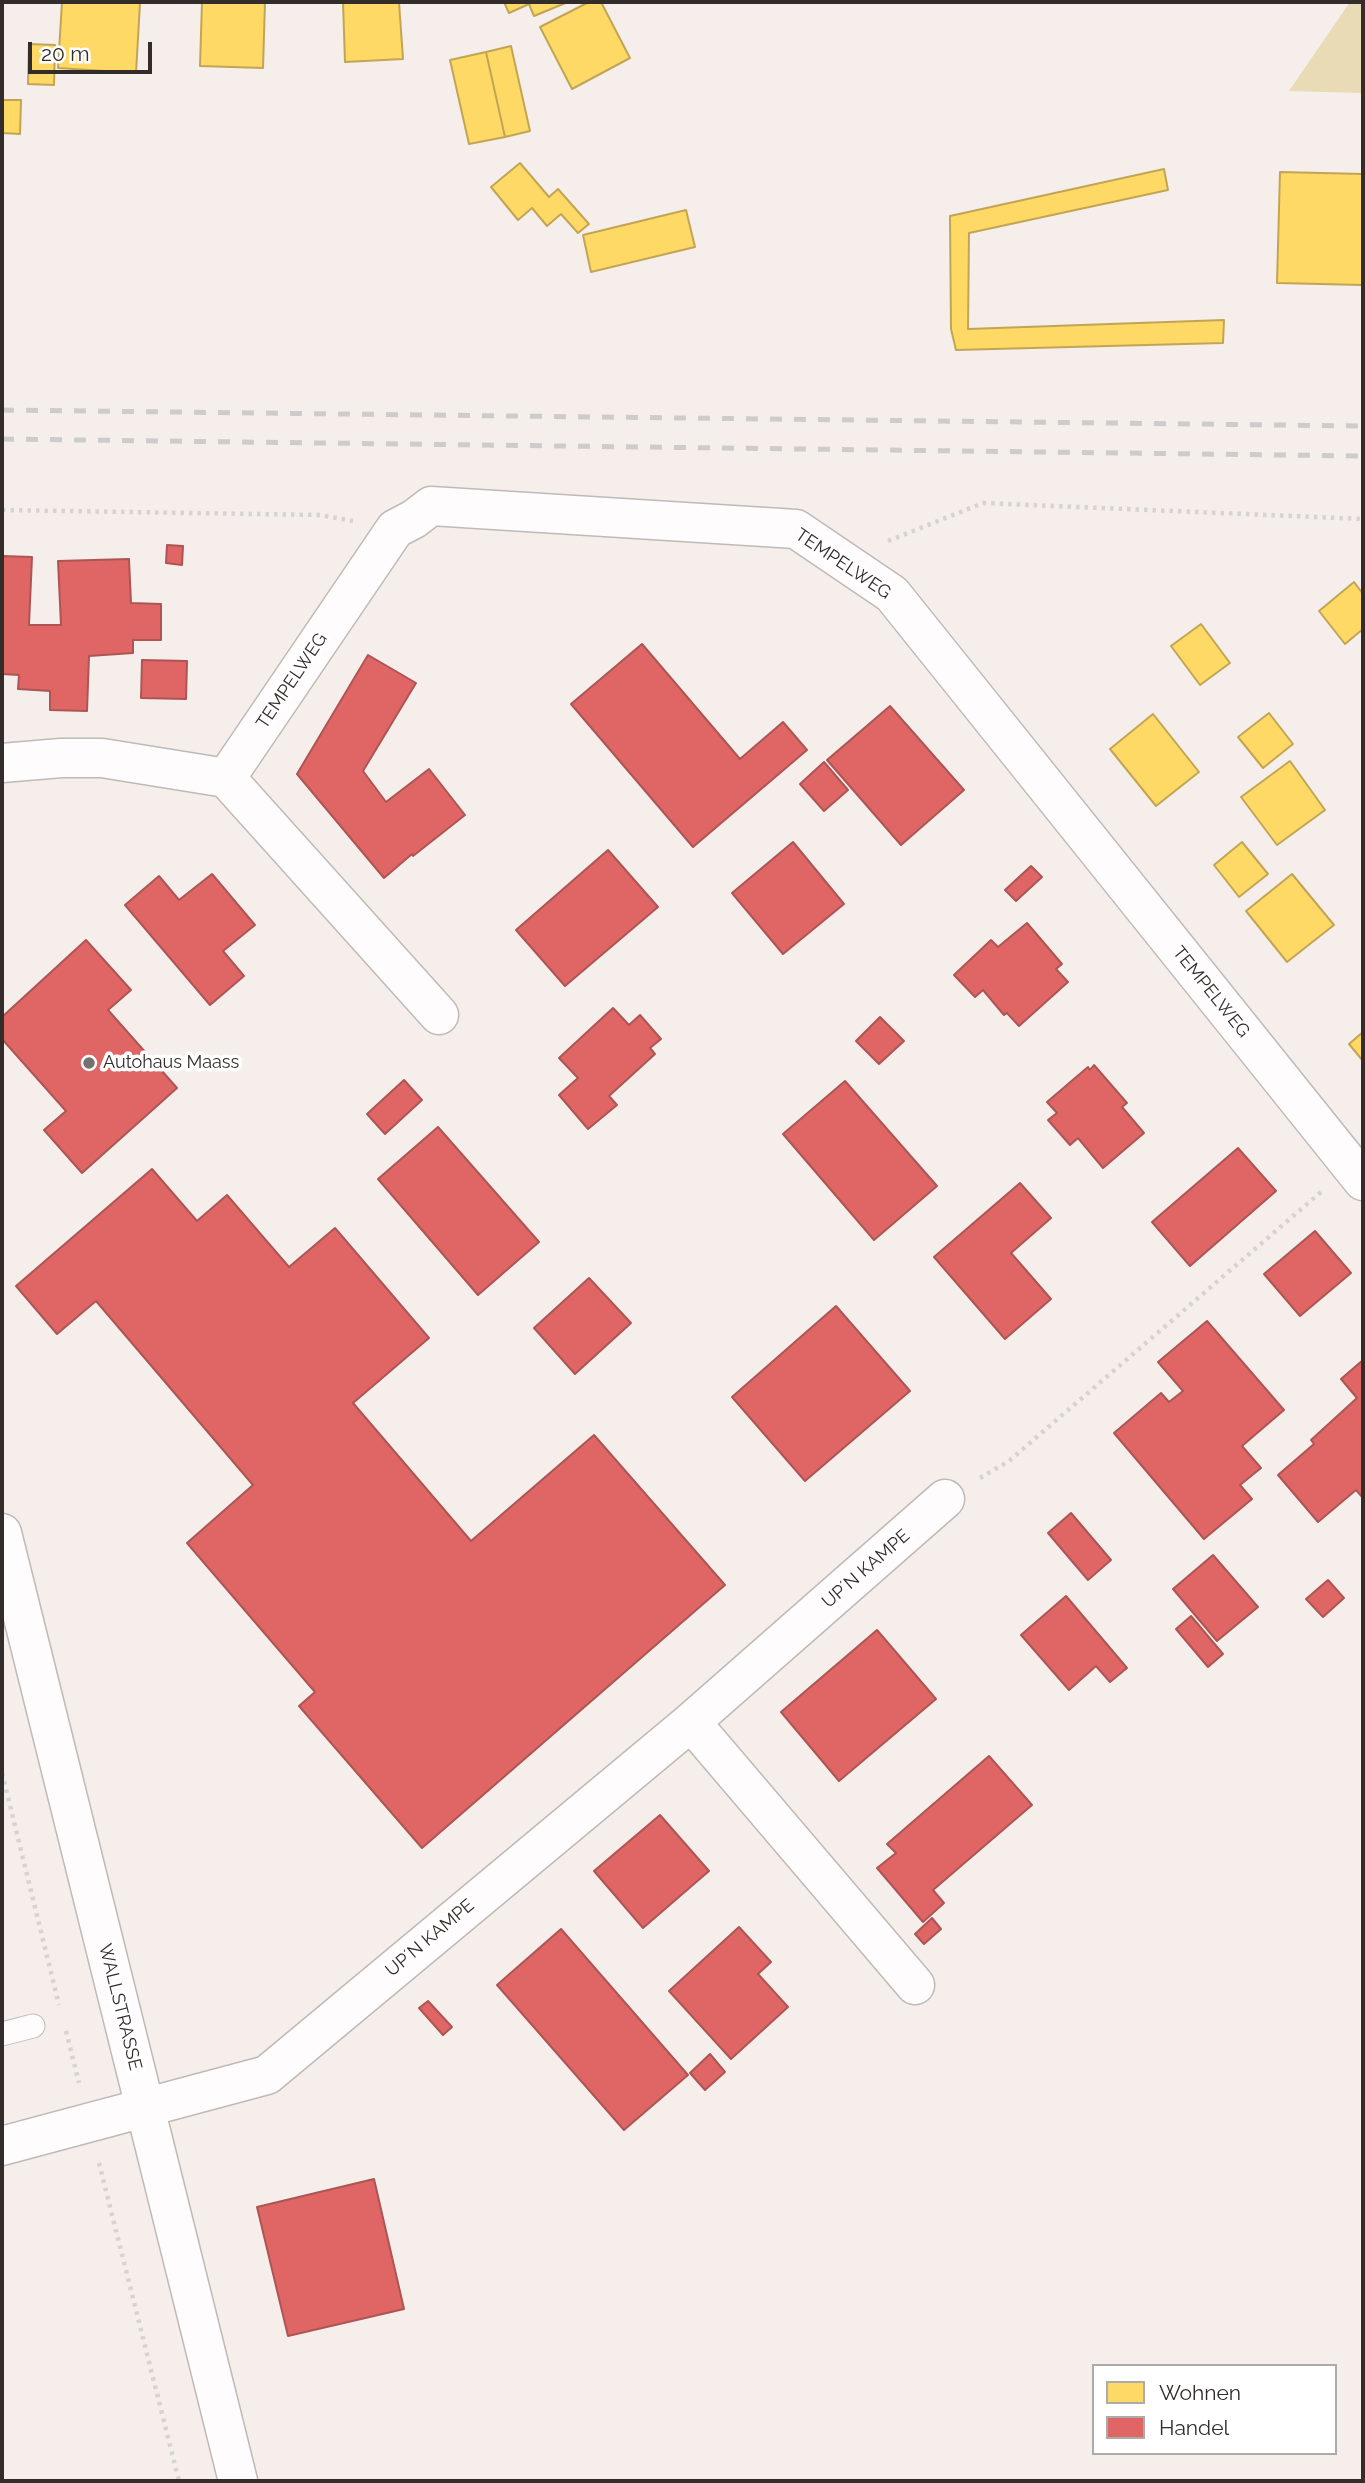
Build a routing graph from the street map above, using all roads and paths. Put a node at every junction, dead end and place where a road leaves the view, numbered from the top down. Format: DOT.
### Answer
graph roads {
  1 [pos="2,510"];
  2 [pos="1363,519"];
  3 [pos="395,528"];
  4 [pos="842,560"];
  5 [pos="2,763"];
  6 [pos="226,778"];
  7 [pos="439,1015"];
  8 [pos="1357,1174"];
  9 [pos="945,1499"];
  10 [pos="2,1533"];
  11 [pos="691,1722"];
  12 [pos="2,1773"];
  13 [pos="915,1985"];
  14 [pos="62,2015"];
  15 [pos="33,2026"];
  16 [pos="65,2029"];
  17 [pos="2,2034"];
  18 [pos="145,2107"];
  19 [pos="89,2123"];
  20 [pos="2,2146"];
  21 [pos="179,2481"];
  22 [pos="238,2481"];
  1 -- 3 [label="path"];
  2 -- 4 [label="path"];
  3 -- 4 [label="street, TEMPELWEG"];
  3 -- 6 [label="street, TEMPELWEG"];
  4 -- 8 [label="street, TEMPELWEG"];
  5 -- 6 [label="street"];
  6 -- 7 [label="street"];
  8 -- 9 [label="path"];
  9 -- 11 [label="street, UP´N KAMPE"];
  10 -- 18 [label="street, WALLSTRASSE"];
  11 -- 13 [label="street"];
  11 -- 18 [label="street, UP´N KAMPE"];
  12 -- 14 [label="path"];
  15 -- 17 [label="lane"];
  16 -- 19 [label="path"];
  18 -- 19 [label="street, UP´N KAMPE"];
  18 -- 22 [label="street, WALLSTRASSE"];
  19 -- 20 [label="street, UP´N KAMPE"];
  19 -- 21 [label="path"];
}
